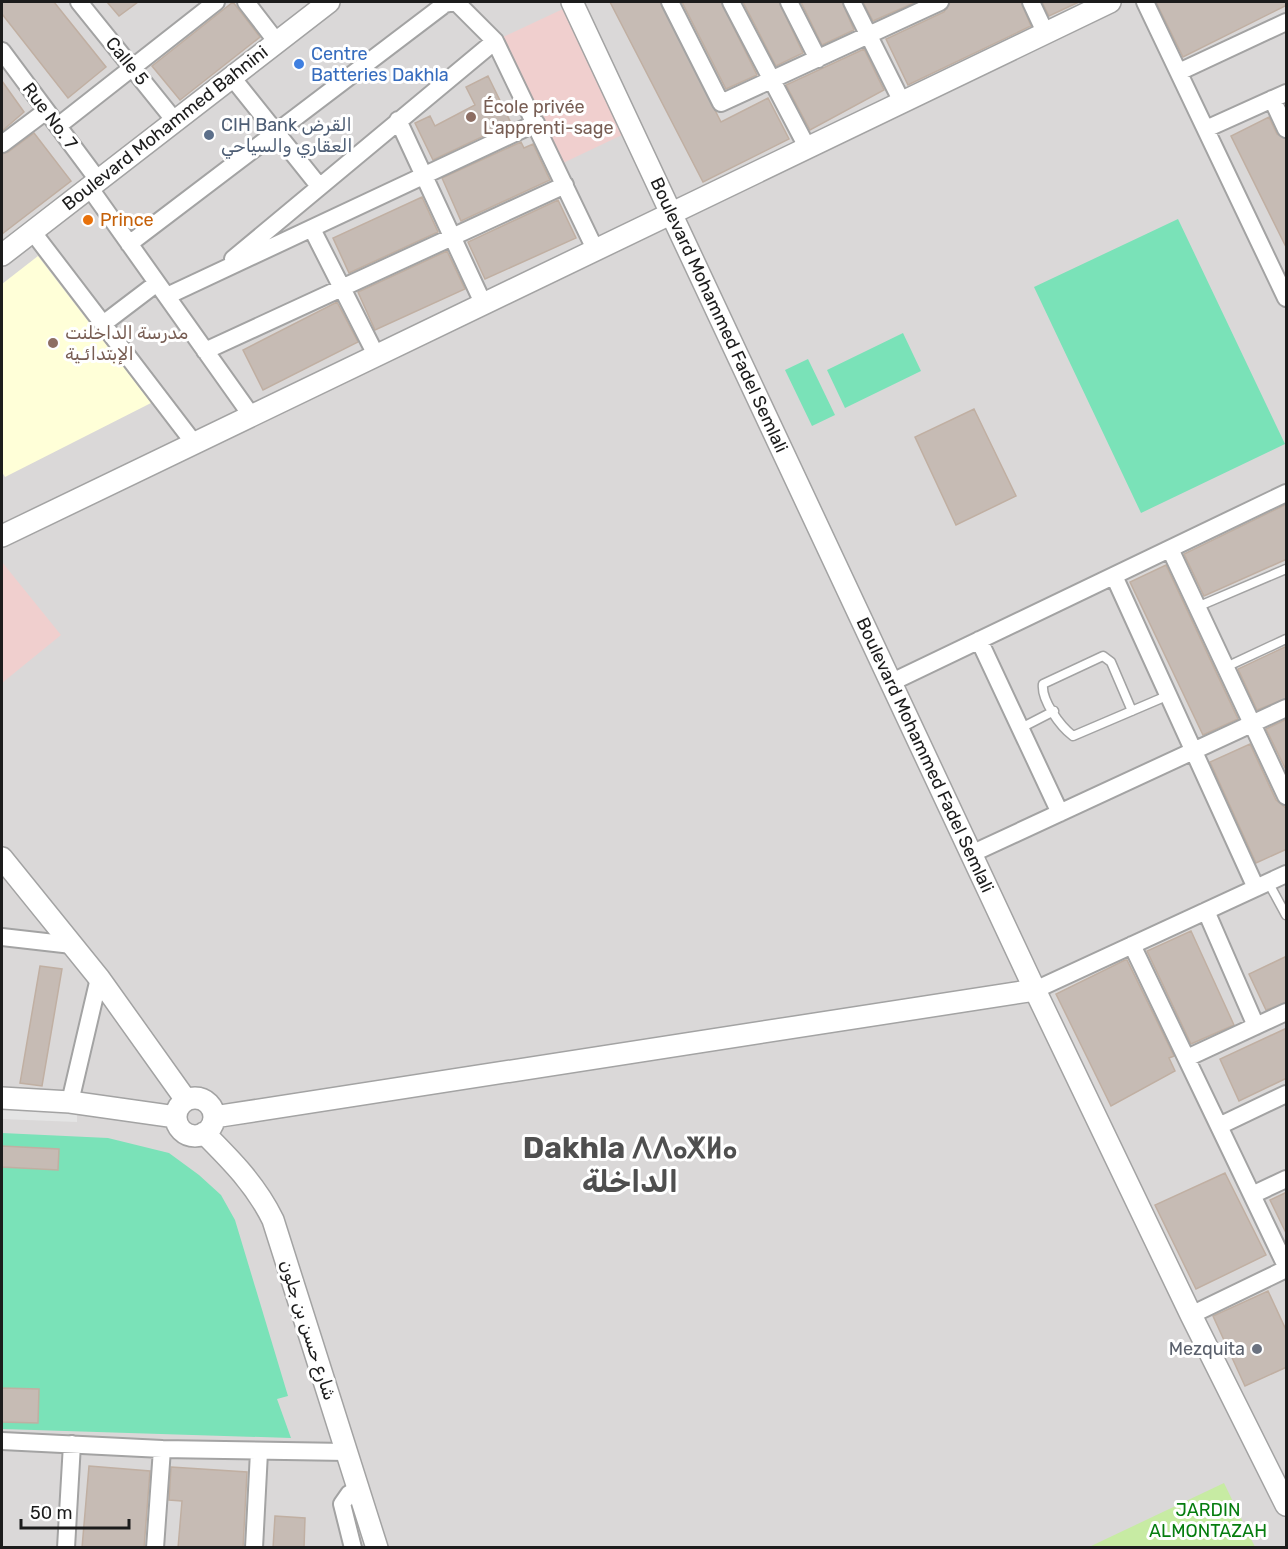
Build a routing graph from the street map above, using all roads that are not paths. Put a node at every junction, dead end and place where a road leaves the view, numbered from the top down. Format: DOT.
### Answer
graph roads {
  1 [pos="79,2"];
  2 [pos="216,2"];
  3 [pos="246,2"];
  4 [pos="329,2"];
  5 [pos="572,2"];
  6 [pos="670,2"];
  7 [pos="731,2"];
  8 [pos="789,2"];
  9 [pos="852,2"];
  10 [pos="940,2"];
  11 [pos="1031,2"];
  12 [pos="1110,2"];
  13 [pos="1145,2"];
  14 [pos="1287,22"];
  15 [pos="1045,32"];
  16 [pos="869,35"];
  17 [pos="276,41"];
  18 [pos="495,41"];
  19 [pos="2,51"];
  20 [pos="818,59"];
  21 [pos="132,68"];
  22 [pos="1179,72"];
  23 [pos="231,76"];
  24 [pos="773,81"];
  25 [pos="1279,96"];
  26 [pos="902,102"];
  27 [pos="46,111"];
  28 [pos="398,120"];
  29 [pos="175,121"];
  30 [pos="536,123"];
  31 [pos="58,126"];
  32 [pos="1206,129"];
  33 [pos="1287,129"];
  34 [pos="276,132"];
  35 [pos="2,144"];
  36 [pos="807,147"];
  37 [pos="424,177"];
  38 [pos="94,184"];
  39 [pos="565,184"];
  40 [pos="319,186"];
  41 [pos="672,213"];
  42 [pos="312,229"];
  43 [pos="32,231"];
  44 [pos="450,236"];
  45 [pos="129,244"];
  46 [pos="595,249"];
  47 [pos="2,255"];
  48 [pos="214,275"];
  49 [pos="341,287"];
  50 [pos="162,290"];
  51 [pos="1287,298"];
  52 [pos="483,303"];
  53 [pos="103,324"];
  54 [pos="205,351"];
  55 [pos="376,355"];
  56 [pos="251,415"];
  57 [pos="194,443"];
  58 [pos="1287,493"];
  59 [pos="4,531"];
  60 [pos="1170,549"];
  61 [pos="1287,569"];
  62 [pos="1114,576"];
  63 [pos="1197,607"];
  64 [pos="1287,639"];
  65 [pos="980,640"];
  66 [pos="1226,667"];
  67 [pos="890,683"];
  68 [pos="1168,695"];
  69 [pos="1287,708"];
  70 [pos="1054,711"];
  71 [pos="1132,711"];
  72 [pos="1252,724"];
  73 [pos="1021,728"];
  74 [pos="1194,751"];
  75 [pos="1285,789"];
  76 [pos="1060,813"];
  77 [pos="971,854"];
  78 [pos="2,858"];
  79 [pos="1287,874"];
  80 [pos="1262,885"];
  81 [pos="1206,911"];
  82 [pos="1287,915"];
  83 [pos="2,937"];
  84 [pos="72,945"];
  85 [pos="1132,945"];
  86 [pos="99,978"];
  87 [pos="1035,990"];
  88 [pos="1287,1012"];
  89 [pos="1256,1026"];
  90 [pos="1187,1058"];
  91 [pos="1287,1094"];
  92 [pos="2,1098"];
  93 [pos="70,1102"];
  94 [pos="181,1108"];
  95 [pos="209,1125"];
  96 [pos="1220,1126"];
  97 [pos="1287,1179"];
  98 [pos="1252,1195"];
  99 [pos="1287,1267"];
  100 [pos="1191,1315"];
  101 [pos="2,1441"];
  102 [pos="72,1444"];
  103 [pos="162,1449"];
  104 [pos="259,1452"];
  105 [pos="347,1452"];
  106 [pos="358,1489"];
  107 [pos="1287,1505"];
  108 [pos="66,1548"];
  109 [pos="155,1548"];
  110 [pos="254,1548"];
  111 [pos="353,1548"];
  112 [pos="376,1548"];
  1 -- 21 [label="street, Calle 5"];
  2 -- 21 [label="street"];
  3 -- 17 [label="street"];
  4 -- 17 [label="street, Boulevard Mohammed Bahnini"];
  5 -- 41 [label="street, Boulevard Mohammed Fadel Semlali"];
  6 -- 24 [label="street"];
  7 -- 24 [label="street"];
  8 -- 20 [label="street"];
  9 -- 16 [label="street"];
  10 -- 16 [label="street"];
  11 -- 15 [label="street"];
  12 -- 15 [label="street"];
  13 -- 22 [label="street"];
  14 -- 22 [label="street"];
  15 -- 26 [label="street"];
  16 -- 20 [label="street"];
  16 -- 26 [label="street"];
  17 -- 23 [label="street, Boulevard Mohammed Bahnini"];
  18 -- 28 [label="street"];
  18 -- 30 [label="street"];
  18 -- 34 [label="street"];
  19 -- 27 [label="street, Rue No. 7"];
  20 -- 24 [label="street"];
  21 -- 29 [label="street, Calle 5"];
  21 -- 31 [label="street"];
  22 -- 32 [label="street"];
  23 -- 29 [label="street, Boulevard Mohammed Bahnini"];
  23 -- 34 [label="street"];
  24 -- 36 [label="street"];
  25 -- 32 [label="street"];
  25 -- 33 [label="street"];
  26 -- 36 [label="street"];
  27 -- 31 [label="street, Rue No. 7"];
  27 -- 35 [label="street"];
  28 -- 37 [label="street"];
  28 -- 40 [label="street"];
  29 -- 38 [label="street, Boulevard Mohammed Bahnini"];
  30 -- 37 [label="street"];
  30 -- 39 [label="street"];
  31 -- 38 [label="street, Rue No. 7"];
  32 -- 51 [label="street"];
  34 -- 40 [label="street"];
  34 -- 45 [label="street"];
  36 -- 41 [label="street"];
  37 -- 42 [label="street"];
  37 -- 44 [label="street"];
  38 -- 43 [label="street, Boulevard Mohammed Bahnini"];
  38 -- 45 [label="street, Rue No. 7"];
  39 -- 44 [label="street"];
  39 -- 46 [label="street"];
  40 -- 48 [label="street"];
  41 -- 46 [label="street"];
  41 -- 67 [label="street, Boulevard Mohammed Fadel Semlali"];
  42 -- 48 [label="street"];
  42 -- 49 [label="street"];
  43 -- 47 [label="street, Boulevard Mohammed Bahnini"];
  43 -- 53 [label="street"];
  44 -- 49 [label="street"];
  44 -- 52 [label="street"];
  45 -- 50 [label="street, Rue No. 7"];
  46 -- 52 [label="street"];
  48 -- 50 [label="street"];
  49 -- 54 [label="street"];
  49 -- 55 [label="street"];
  50 -- 53 [label="street"];
  50 -- 54 [label="street, Rue No. 7"];
  52 -- 55 [label="street"];
  53 -- 57 [label="street"];
  54 -- 56 [label="street, Rue No. 7"];
  55 -- 56 [label="street"];
  56 -- 57 [label="street"];
  57 -- 59 [label="street"];
  58 -- 60 [label="street"];
  60 -- 62 [label="street"];
  60 -- 63 [label="street"];
  61 -- 63 [label="lane"];
  62 -- 65 [label="street"];
  62 -- 68 [label="street"];
  63 -- 66 [label="street"];
  64 -- 66 [label="lane"];
  65 -- 67 [label="street"];
  65 -- 73 [label="street"];
  66 -- 72 [label="street"];
  67 -- 77 [label="street, Boulevard Mohammed Fadel Semlali"];
  68 -- 71 [label="lane"];
  68 -- 74 [label="street"];
  69 -- 72 [label="street"];
  70 -- 71 [label="lane"];
  70 -- 71 [label="lane"];
  70 -- 73 [label="lane"];
  72 -- 74 [label="street"];
  72 -- 75 [label="street"];
  73 -- 76 [label="street"];
  74 -- 76 [label="street"];
  74 -- 80 [label="street"];
  76 -- 77 [label="street"];
  77 -- 87 [label="street, Boulevard Mohammed Fadel Semlali"];
  78 -- 84 [label="street"];
  79 -- 80 [label="street"];
  80 -- 81 [label="street"];
  80 -- 82 [label="lane"];
  81 -- 85 [label="street"];
  81 -- 89 [label="street"];
  83 -- 84 [label="street"];
  84 -- 86 [label="street"];
  85 -- 87 [label="street"];
  85 -- 90 [label="street"];
  86 -- 93 [label="street"];
  86 -- 94 [label="street"];
  87 -- 95 [label="street"];
  87 -- 100 [label="street, Boulevard Mohammed Fadel Semlali"];
  88 -- 89 [label="street"];
  89 -- 90 [label="street"];
  90 -- 96 [label="street"];
  91 -- 96 [label="street"];
  92 -- 93 [label="street"];
  93 -- 94 [label="street"];
  94 -- 95 [label="street"];
  94 -- 95 [label="street"];
  95 -- 105 [label="street, شارع حسن بن جلون"];
  96 -- 98 [label="street"];
  97 -- 98 [label="street"];
  98 -- 99 [label="street"];
  99 -- 100 [label="street"];
  100 -- 107 [label="street, Boulevard Mohammed Fadel Semlali"];
  101 -- 102 [label="street"];
  102 -- 103 [label="street"];
  102 -- 108 [label="street"];
  103 -- 104 [label="street"];
  103 -- 109 [label="street"];
  104 -- 105 [label="street"];
  104 -- 110 [label="street"];
  105 -- 106 [label="street, شارع حسن بن جلون"];
  106 -- 111 [label="street"];
  106 -- 112 [label="street, شارع حسن بن جلون"];
}
